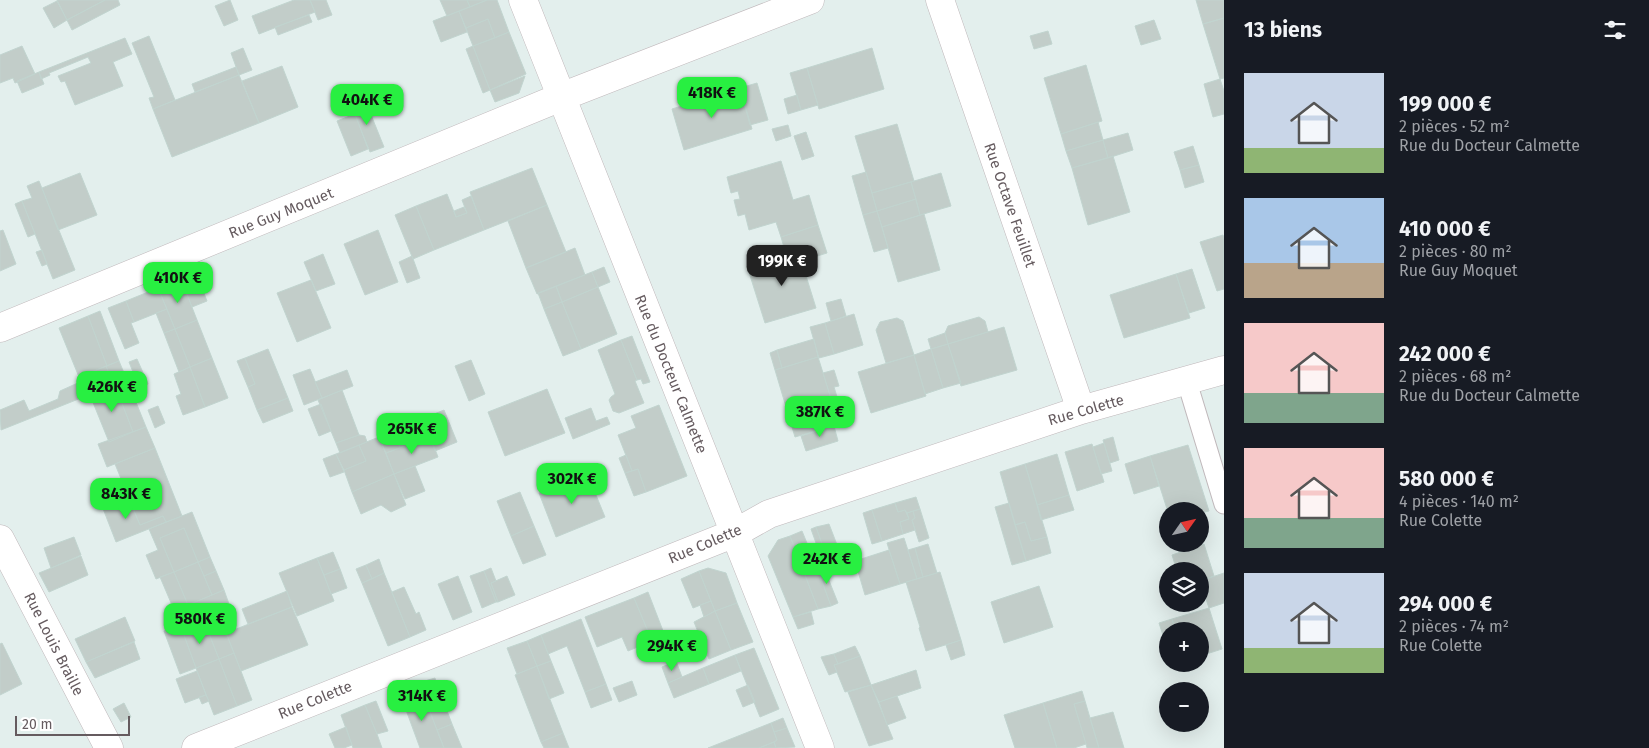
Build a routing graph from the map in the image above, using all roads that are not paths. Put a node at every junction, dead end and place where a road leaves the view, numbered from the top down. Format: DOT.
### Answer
graph roads {
  1 [pos="523,0"];
  2 [pos="810,0"];
  3 [pos="940,0"];
  4 [pos="561,98"];
  5 [pos="0,328"];
  6 [pos="1224,370"];
  7 [pos="1188,382"];
  8 [pos="1081,410"];
  9 [pos="1224,504"];
  10 [pos="735,533"];
  11 [pos="0,539"];
  12 [pos="109,748"];
  13 [pos="196,748"];
  14 [pos="820,748"];
  1 -- 4 [label="street, Rue du Docteur Calmette"];
  2 -- 4 [label="street"];
  3 -- 8 [label="street, Rue Octave Feuillet"];
  4 -- 5 [label="street, Rue Guy Moquet"];
  4 -- 10 [label="street, Rue du Docteur Calmette"];
  6 -- 7 [label="street, Rue Colette"];
  7 -- 8 [label="street, Rue Colette"];
  7 -- 9 [label="lane"];
  8 -- 10 [label="street, Rue Colette"];
  10 -- 13 [label="street, Rue Colette"];
  10 -- 14 [label="street, Rue du Docteur Calmette"];
  11 -- 12 [label="street, Rue Louis Braille"];
}
